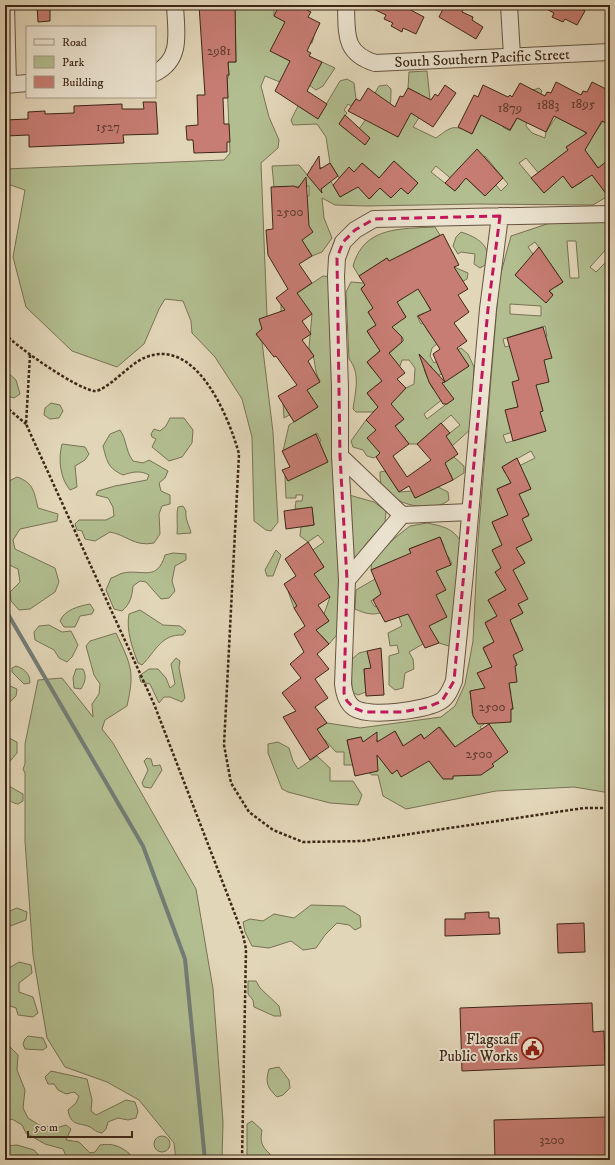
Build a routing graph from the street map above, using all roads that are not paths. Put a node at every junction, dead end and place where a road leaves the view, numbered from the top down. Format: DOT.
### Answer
graph roads {
  1 [pos="6,5"];
  2 [pos="175,5"];
  3 [pos="346,5"];
  4 [pos="509,5"];
  5 [pos="610,52"];
  6 [pos="512,56"];
  7 [pos="160,71"];
  8 [pos="26,84"];
  9 [pos="7,85"];
  10 [pos="610,214"];
  11 [pos="500,216"];
  12 [pos="340,456"];
  13 [pos="470,512"];
  14 [pos="402,515"];
  15 [pos="347,580"];
  1 -- 9 [label="street"];
  2 -- 7 [label="street"];
  3 -- 6 [label="street, South Southern Pacific Street"];
  4 -- 6 [label="street"];
  5 -- 6 [label="street, South Southern Pacific Street"];
  8 -- 9 [label="street"];
  10 -- 11 [label="street"];
  11 -- 12 [label="street"];
  11 -- 13 [label="street"];
  12 -- 14 [label="street"];
  12 -- 15 [label="street"];
  13 -- 14 [label="street"];
  13 -- 15 [label="street"];
  14 -- 15 [label="street"];
}
